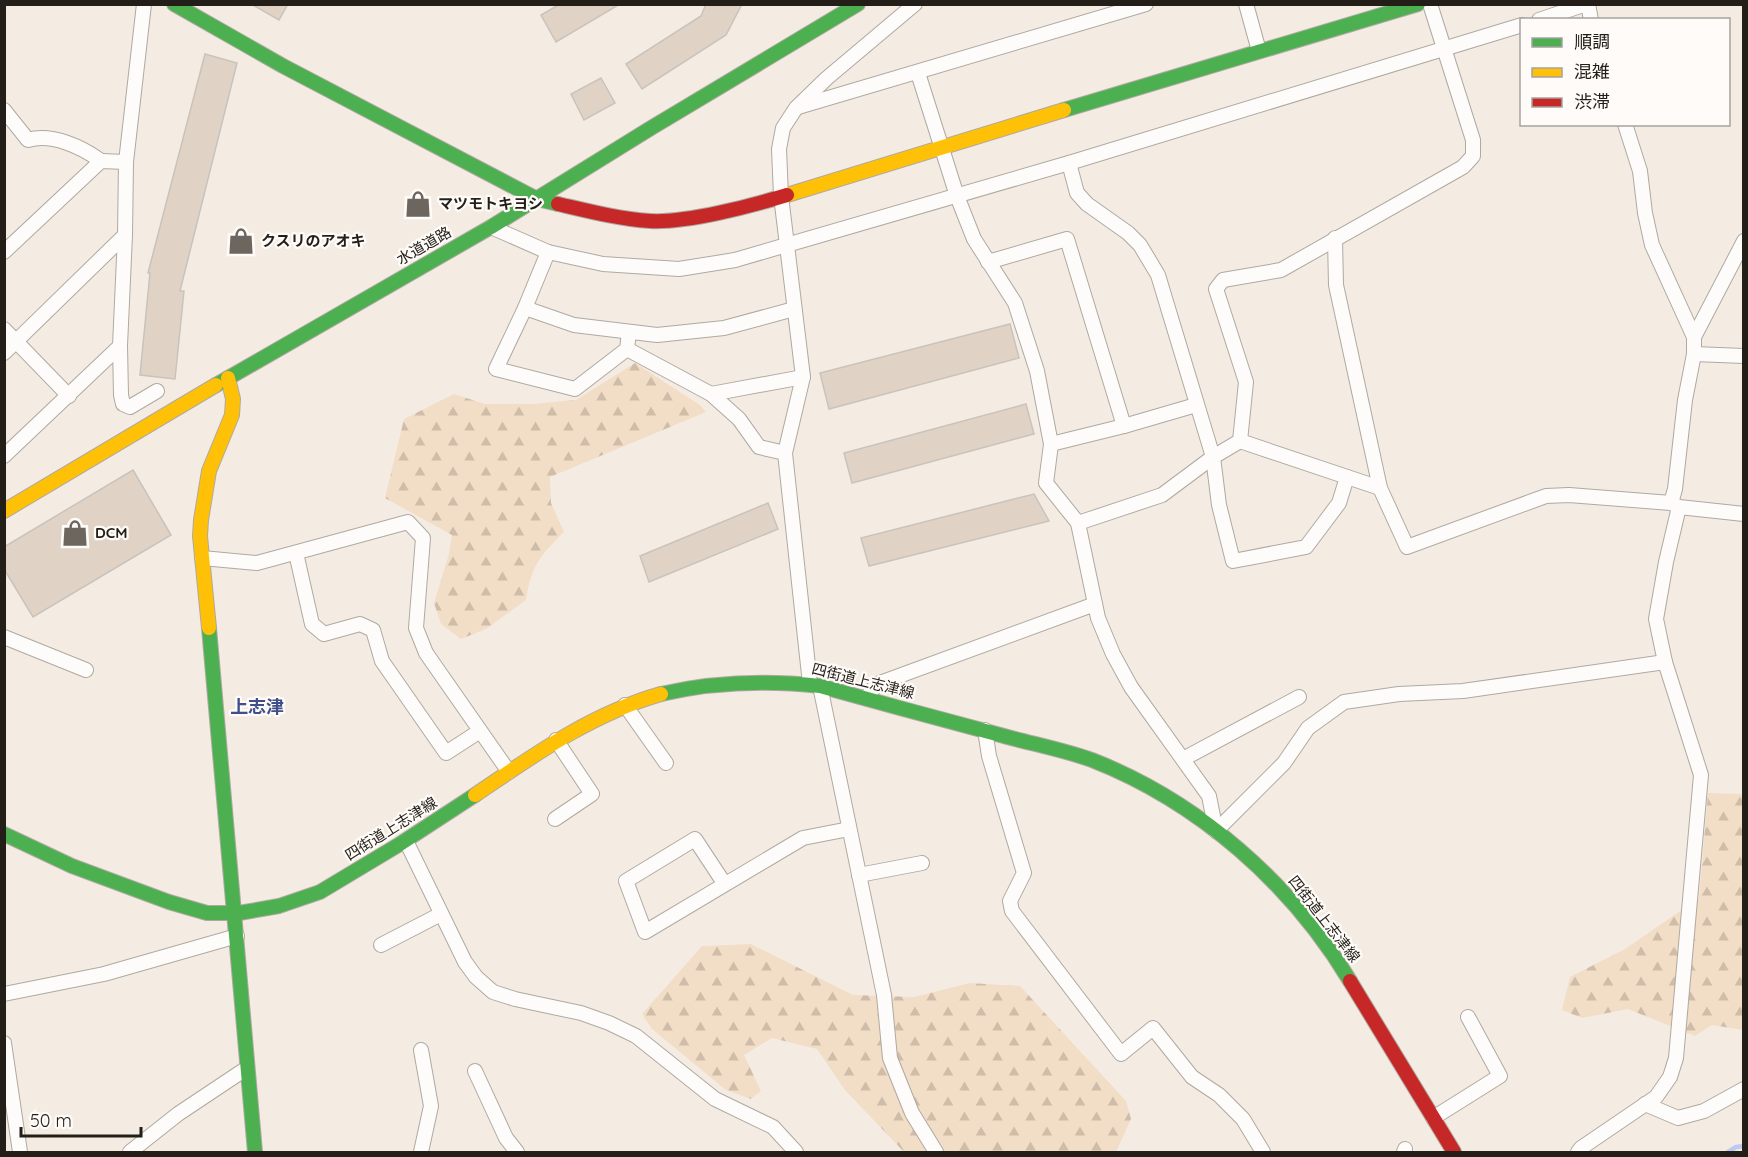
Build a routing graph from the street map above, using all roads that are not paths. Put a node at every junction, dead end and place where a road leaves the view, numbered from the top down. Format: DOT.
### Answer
graph roads {
  1 [pos="144,4"];
  2 [pos="174,4"];
  3 [pos="858,4"];
  4 [pos="915,4"];
  5 [pos="1146,4"];
  6 [pos="1246,4"];
  7 [pos="1418,4"];
  8 [pos="1430,4"];
  9 [pos="1587,4"];
  10 [pos="1545,18"];
  11 [pos="1520,25"];
  12 [pos="1444,49"];
  13 [pos="1259,51"];
  14 [pos="918,73"];
  15 [pos="796,108"];
  16 [pos="4,110"];
  17 [pos="1626,126"];
  18 [pos="940,147"];
  19 [pos="101,161"];
  20 [pos="126,162"];
  21 [pos="1069,163"];
  22 [pos="781,196"];
  23 [pos="957,196"];
  24 [pos="537,199"];
  25 [pos="490,227"];
  26 [pos="125,235"];
  27 [pos="1335,238"];
  28 [pos="1743,241"];
  29 [pos="788,245"];
  30 [pos="4,252"];
  31 [pos="548,252"];
  32 [pos="988,262"];
  33 [pos="525,308"];
  34 [pos="794,309"];
  35 [pos="4,329"];
  36 [pos="629,332"];
  37 [pos="1694,337"];
  38 [pos="17,341"];
  39 [pos="120,346"];
  40 [pos="627,349"];
  41 [pos="4,353"];
  42 [pos="1694,354"];
  43 [pos="1743,356"];
  44 [pos="803,377"];
  45 [pos="228,378"];
  46 [pos="157,391"];
  47 [pos="711,394"];
  48 [pos="69,396"];
  49 [pos="1196,405"];
  50 [pos="1124,426"];
  51 [pos="1240,441"];
  52 [pos="1051,444"];
  53 [pos="785,453"];
  54 [pos="4,456"];
  55 [pos="1213,457"];
  56 [pos="1347,477"];
  57 [pos="1380,488"];
  58 [pos="1675,505"];
  59 [pos="4,512"];
  60 [pos="1743,514"];
  61 [pos="1078,523"];
  62 [pos="296,553"];
  63 [pos="202,558"];
  64 [pos="1095,604"];
  65 [pos="4,637"];
  66 [pos="1665,662"];
  67 [pos="86,670"];
  68 [pos="815,685"];
  69 [pos="1299,697"];
  70 [pos="866,698"];
  71 [pos="624,705"];
  72 [pos="985,730"];
  73 [pos="480,731"];
  74 [pos="556,740"];
  75 [pos="1183,759"];
  76 [pos="666,764"];
  77 [pos="509,772"];
  78 [pos="555,819"];
  79 [pos="849,829"];
  80 [pos="1216,831"];
  81 [pos="4,834"];
  82 [pos="406,841"];
  83 [pos="922,863"];
  84 [pos="859,875"];
  85 [pos="724,883"];
  86 [pos="235,914"];
  87 [pos="441,914"];
  88 [pos="237,936"];
  89 [pos="381,945"];
  90 [pos="4,994"];
  91 [pos="1468,1017"];
  92 [pos="4,1043"];
  93 [pos="421,1050"];
  94 [pos="248,1068"];
  95 [pos="475,1071"];
  96 [pos="1743,1089"];
  97 [pos="1645,1104"];
  98 [pos="1433,1118"];
  99 [pos="20,1152"];
  100 [pos="130,1152"];
  101 [pos="255,1152"];
  102 [pos="421,1152"];
  103 [pos="517,1152"];
  104 [pos="796,1152"];
  105 [pos="936,1152"];
  106 [pos="1263,1152"];
  107 [pos="1454,1152"];
  108 [pos="1578,1152"];
  1 -- 20 [label="street"];
  2 -- 24 [label="street"];
  3 -- 24 [label="street, 水道道路"];
  4 -- 15 [label="street"];
  5 -- 14 [label="street"];
  6 -- 13 [label="street"];
  7 -- 13 [label="street"];
  8 -- 12 [label="street"];
  9 -- 10 [label="street"];
  11 -- 12 [label="street"];
  12 -- 21 [label="street"];
  12 -- 27 [label="street"];
  13 -- 18 [label="street"];
  14 -- 15 [label="street"];
  14 -- 18 [label="street"];
  15 -- 22 [label="street"];
  16 -- 19 [label="street"];
  17 -- 37 [label="street"];
  18 -- 22 [label="street"];
  18 -- 23 [label="street"];
  19 -- 20 [label="street"];
  19 -- 30 [label="street"];
  20 -- 26 [label="street"];
  21 -- 23 [label="street"];
  21 -- 49 [label="street"];
  22 -- 24 [label="street"];
  22 -- 29 [label="street"];
  23 -- 29 [label="street"];
  23 -- 32 [label="street"];
  24 -- 25 [label="street, 水道道路"];
  25 -- 31 [label="street"];
  25 -- 45 [label="street, 水道道路"];
  26 -- 38 [label="street"];
  26 -- 39 [label="street"];
  27 -- 51 [label="street"];
  27 -- 57 [label="street"];
  28 -- 37 [label="street"];
  29 -- 31 [label="street"];
  29 -- 34 [label="street"];
  31 -- 33 [label="street"];
  32 -- 50 [label="street"];
  32 -- 52 [label="street"];
  33 -- 36 [label="street"];
  33 -- 40 [label="street"];
  34 -- 36 [label="street"];
  34 -- 44 [label="street"];
  35 -- 38 [label="street"];
  36 -- 40 [label="street"];
  37 -- 42 [label="street"];
  38 -- 41 [label="street"];
  38 -- 48 [label="street"];
  39 -- 46 [label="street"];
  39 -- 48 [label="street"];
  40 -- 47 [label="street"];
  42 -- 43 [label="street"];
  42 -- 58 [label="street"];
  44 -- 47 [label="street"];
  44 -- 53 [label="street"];
  45 -- 59 [label="street, 水道道路"];
  45 -- 63 [label="street"];
  47 -- 53 [label="street"];
  48 -- 54 [label="street"];
  49 -- 50 [label="street"];
  49 -- 55 [label="street"];
  50 -- 52 [label="street"];
  51 -- 55 [label="street"];
  51 -- 56 [label="street"];
  52 -- 61 [label="street"];
  53 -- 68 [label="street"];
  55 -- 56 [label="street"];
  55 -- 61 [label="street"];
  56 -- 57 [label="street"];
  57 -- 58 [label="street"];
  58 -- 60 [label="street"];
  58 -- 66 [label="street"];
  61 -- 64 [label="street"];
  62 -- 63 [label="street"];
  62 -- 73 [label="street"];
  62 -- 73 [label="street"];
  63 -- 86 [label="street"];
  64 -- 70 [label="street"];
  64 -- 75 [label="street"];
  65 -- 67 [label="street"];
  66 -- 80 [label="street"];
  66 -- 97 [label="street"];
  68 -- 70 [label="street, 四街道上志津線"];
  68 -- 71 [label="street, 四街道上志津線"];
  68 -- 79 [label="street"];
  69 -- 75 [label="street"];
  70 -- 72 [label="street, 四街道上志津線"];
  71 -- 74 [label="street, 四街道上志津線"];
  71 -- 76 [label="street"];
  72 -- 80 [label="street, 四街道上志津線"];
  72 -- 106 [label="street"];
  73 -- 77 [label="street"];
  74 -- 77 [label="street, 四街道上志津線"];
  74 -- 78 [label="street"];
  75 -- 80 [label="street"];
  77 -- 82 [label="street, 四街道上志津線"];
  79 -- 84 [label="street"];
  79 -- 85 [label="street"];
  80 -- 98 [label="street, 四街道上志津線"];
  81 -- 86 [label="street, 四街道上志津線"];
  82 -- 86 [label="street, 四街道上志津線"];
  82 -- 87 [label="street"];
  83 -- 84 [label="street"];
  84 -- 105 [label="street"];
  85 -- 85 [label="street"];
  86 -- 88 [label="street"];
  87 -- 89 [label="street"];
  87 -- 104 [label="street"];
  88 -- 90 [label="street"];
  88 -- 94 [label="street"];
  91 -- 98 [label="street"];
  92 -- 99 [label="street"];
  93 -- 102 [label="street"];
  94 -- 100 [label="street"];
  94 -- 101 [label="street"];
  95 -- 103 [label="street"];
  96 -- 97 [label="street"];
  97 -- 108 [label="street"];
  98 -- 107 [label="street, 四街道上志津線"];
}
